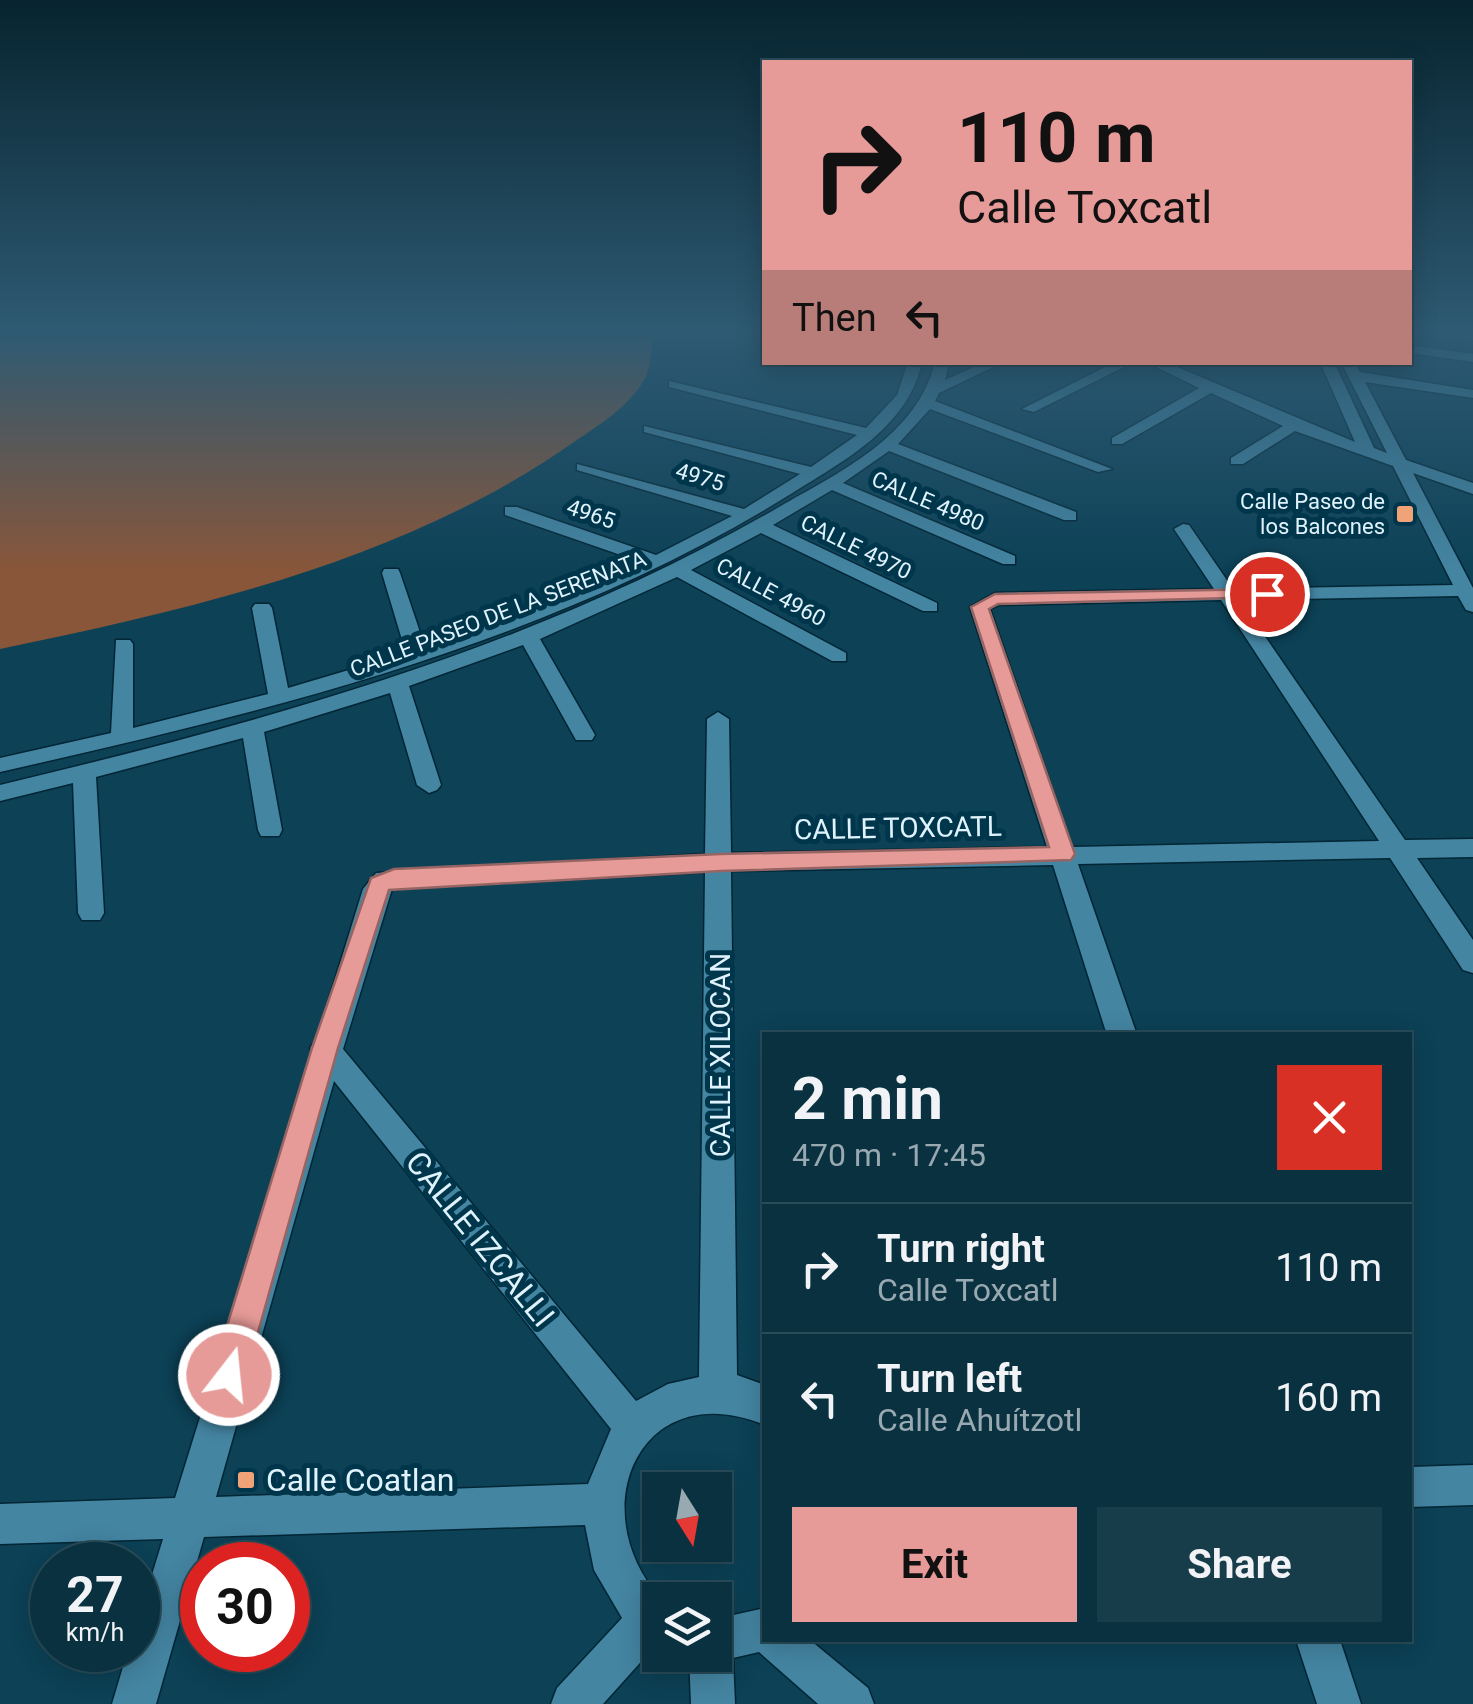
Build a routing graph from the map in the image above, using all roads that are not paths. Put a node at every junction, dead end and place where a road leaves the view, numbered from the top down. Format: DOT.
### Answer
graph roads {
  1 [pos="784,414"];
  2 [pos="894,414"];
  3 [pos="911,414"];
  4 [pos="971,414"];
  5 [pos="1165,414"];
  6 [pos="1265,414"];
  7 [pos="1292,414"];
  8 [pos="1350,414"];
  9 [pos="1376,414"];
  10 [pos="1294,425"];
  11 [pos="650,429"];
  12 [pos="879,439"];
  13 [pos="1118,441"];
  14 [pos="1364,446"];
  15 [pos="1401,459"];
  16 [pos="1238,460"];
  17 [pos="583,468"];
  18 [pos="1104,469"];
  19 [pos="1473,476"];
  20 [pos="822,478"];
  21 [pos="1473,489"];
  22 [pos="511,511"];
  23 [pos="1070,516"];
  24 [pos="755,521"];
  25 [pos="1183,528"];
  26 [pos="1009,560"];
  27 [pos="656,561"];
  28 [pos="680,571"];
  29 [pos="392,573"];
  30 [pos="1227,594"];
  31 [pos="1469,598"];
  32 [pos="930,607"];
  33 [pos="262,608"];
  34 [pos="527,634"];
  35 [pos="124,644"];
  36 [pos="417,654"];
  37 [pos="839,657"];
  38 [pos="397,682"];
  39 [pos="279,698"];
  40 [pos="718,719"];
  41 [pos="252,727"];
  42 [pos="584,735"];
  43 [pos="122,738"];
  44 [pos="0,765"];
  45 [pos="84,772"];
  46 [pos="429,785"];
  47 [pos="0,792"];
  48 [pos="270,830"];
  49 [pos="1473,848"];
  50 [pos="1399,849"];
  51 [pos="1063,854"];
  52 [pos="721,862"];
  53 [pos="91,913"];
  54 [pos="1473,962"];
  55 [pos="1121,1032"];
  56 [pos="325,1048"];
  57 [pos="718,1390"];
  58 [pos="762,1405"];
  59 [pos="635,1429"];
  60 [pos="1473,1485"];
  61 [pos="1412,1487"];
  62 [pos="604,1504"];
  63 [pos="187,1520"];
  64 [pos="0,1524"];
  65 [pos="642,1607"];
  66 [pos="762,1631"];
  67 [pos="642,1635"];
  68 [pos="732,1637"];
  69 [pos="778,1642"];
  70 [pos="1319,1642"];
  71 [pos="711,1672"];
  72 [pos="134,1704"];
  73 [pos="573,1704"];
  74 [pos="712,1704"];
  75 [pos="852,1704"];
  76 [pos="1338,1704"];
  1 -- 12 [label="street"];
  2 -- 12 [label="street, CALLE PASEO DE LA SERENATA"];
  3 -- 12 [label="street, CALLE PASEO DE LA SERENATA"];
  4 -- 18 [label="street"];
  5 -- 13 [label="street"];
  6 -- 10 [label="street"];
  7 -- 14 [label="street"];
  8 -- 14 [label="street"];
  9 -- 15 [label="street"];
  10 -- 14 [label="street"];
  10 -- 16 [label="street"];
  11 -- 20 [label="street, CALLE 4980"];
  12 -- 20 [label="street, CALLE PASEO DE LA SERENATA"];
  12 -- 23 [label="street"];
  14 -- 15 [label="street"];
  15 -- 19 [label="street"];
  15 -- 21 [label="street"];
  15 -- 31 [label="street"];
  17 -- 24 [label="street, 4975"];
  20 -- 24 [label="street, CALLE PASEO DE LA SERENATA"];
  20 -- 26 [label="street, CALLE 4980"];
  22 -- 27 [label="street, 4965"];
  24 -- 27 [label="street, CALLE PASEO DE LA SERENATA"];
  24 -- 28 [label="street, CALLE PASEO DE LA SERENATA"];
  24 -- 32 [label="street, CALLE 4970"];
  25 -- 30 [label="street"];
  27 -- 36 [label="street, CALLE PASEO DE LA SERENATA"];
  28 -- 34 [label="street, CALLE PASEO DE LA SERENATA"];
  28 -- 37 [label="street, CALLE 4960"];
  29 -- 36 [label="street"];
  30 -- 31 [label="street"];
  30 -- 50 [label="street"];
  30 -- 51 [label="street"];
  33 -- 39 [label="street"];
  34 -- 38 [label="street, CALLE PASEO DE LA SERENATA"];
  34 -- 42 [label="street"];
  35 -- 43 [label="street"];
  36 -- 39 [label="street, CALLE PASEO DE LA SERENATA"];
  38 -- 41 [label="street, CALLE PASEO DE LA SERENATA"];
  38 -- 46 [label="street"];
  39 -- 43 [label="street, CALLE PASEO DE LA SERENATA"];
  40 -- 52 [label="street, CALLE XILOCAN"];
  41 -- 45 [label="street, CALLE PASEO DE LA SERENATA"];
  41 -- 48 [label="street"];
  43 -- 44 [label="street, CALLE PASEO DE LA SERENATA"];
  45 -- 47 [label="street, CALLE PASEO DE LA SERENATA"];
  45 -- 53 [label="street"];
  49 -- 50 [label="street, CALLE TOXCATL"];
  50 -- 51 [label="street, CALLE TOXCATL"];
  50 -- 54 [label="street"];
  51 -- 52 [label="street, CALLE TOXCATL"];
  51 -- 55 [label="street"];
  52 -- 56 [label="street, CALLE TOXCATL"];
  52 -- 57 [label="street, CALLE XILOCAN"];
  56 -- 59 [label="street, CALLE IZCALLI"];
  56 -- 63 [label="street"];
  57 -- 58 [label="street"];
  57 -- 59 [label="street"];
  59 -- 62 [label="street"];
  60 -- 61 [label="street"];
  62 -- 63 [label="street"];
  62 -- 65 [label="street"];
  63 -- 64 [label="street"];
  63 -- 72 [label="street"];
  66 -- 68 [label="street"];
  67 -- 73 [label="street"];
  69 -- 75 [label="street"];
  70 -- 76 [label="street"];
  71 -- 74 [label="street"];
}
